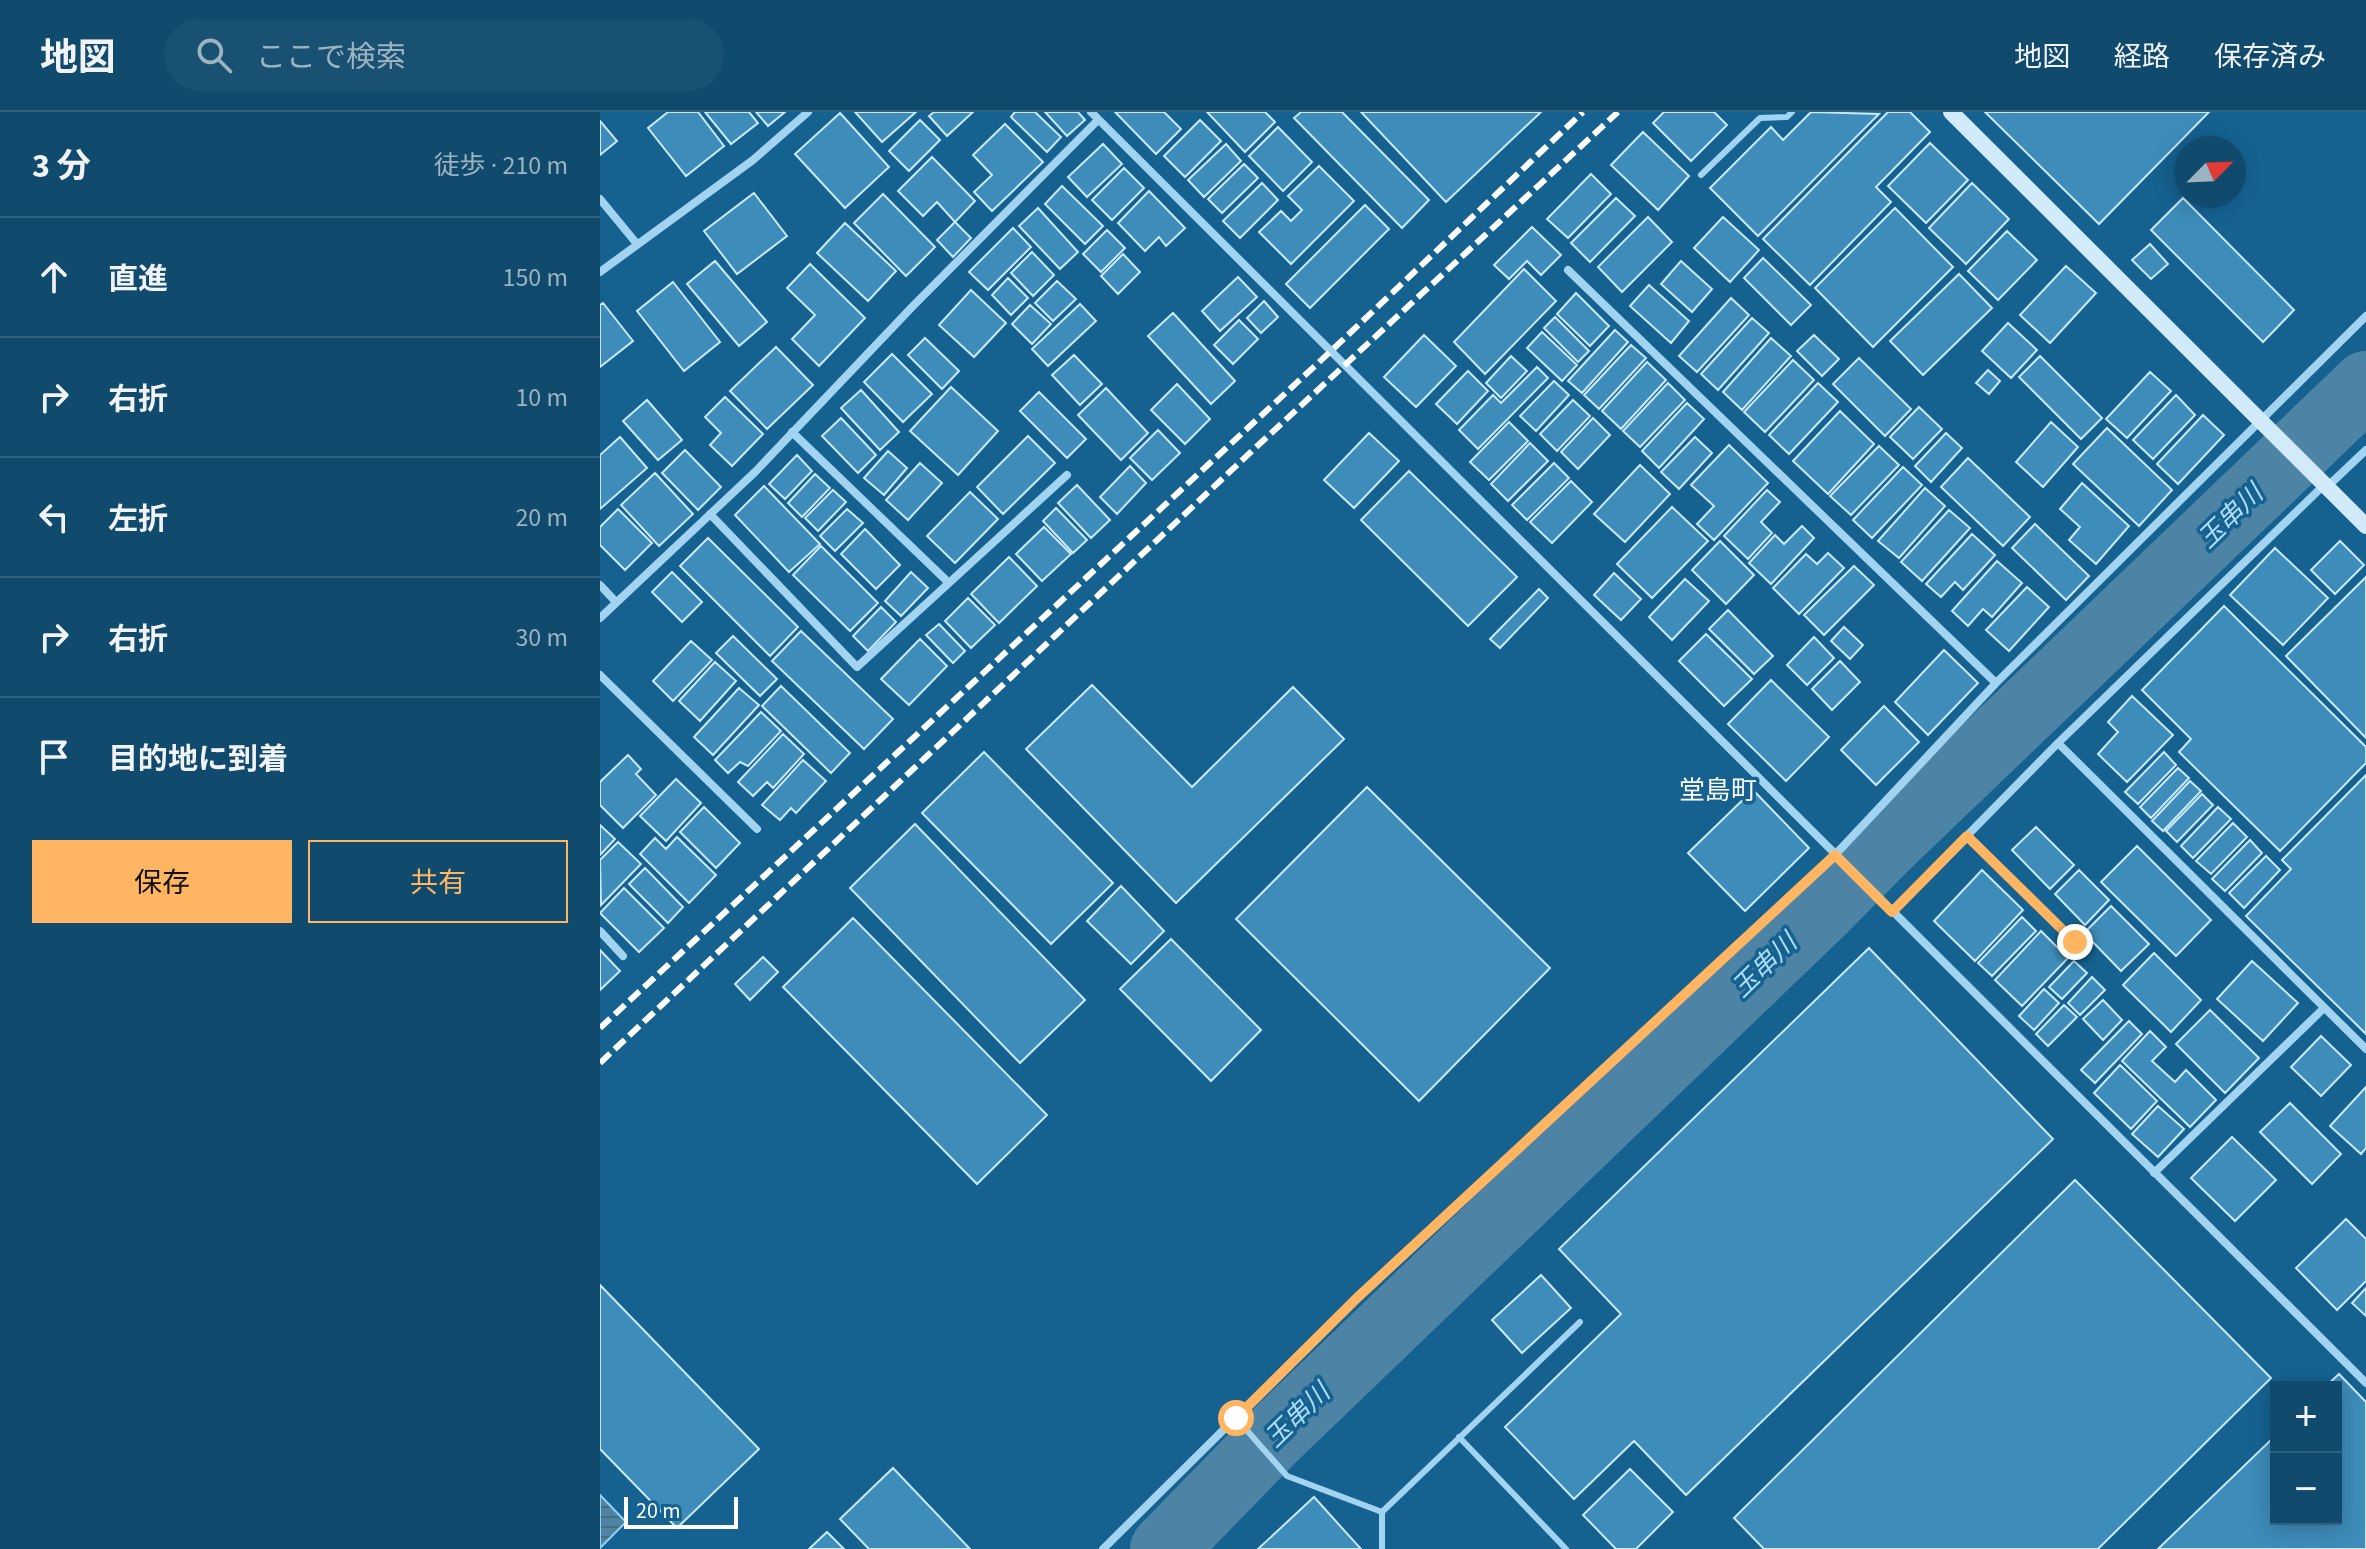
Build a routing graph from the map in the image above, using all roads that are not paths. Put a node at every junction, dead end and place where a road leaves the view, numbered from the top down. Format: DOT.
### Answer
graph roads {
  1 [pos="808,112"];
  2 [pos="1091,112"];
  3 [pos="1792,112"];
  4 [pos="1951,112"];
  5 [pos="1098,120"];
  6 [pos="1701,175"];
  7 [pos="600,199"];
  8 [pos="637,244"];
  9 [pos="1568,270"];
  10 [pos="600,272"];
  11 [pos="2366,316"];
  12 [pos="2259,420"];
  13 [pos="792,432"];
  14 [pos="2366,450"];
  15 [pos="1067,475"];
  16 [pos="2323,484"];
  17 [pos="710,514"];
  18 [pos="2366,526"];
  19 [pos="949,583"];
  20 [pos="600,585"];
  21 [pos="616,602"];
  22 [pos="600,618"];
  23 [pos="600,675"];
  24 [pos="1996,683"];
  25 [pos="2058,743"];
  26 [pos="757,829"];
  27 [pos="1967,836"];
  28 [pos="1835,855"];
  29 [pos="1892,912"];
  30 [pos="600,931"];
  31 [pos="2075,942"];
  32 [pos="623,956"];
  33 [pos="2324,1008"];
  34 [pos="2366,1049"];
  35 [pos="2154,1173"];
  36 [pos="1580,1322"];
  37 [pos="2366,1383"];
  38 [pos="1236,1418"];
  39 [pos="1459,1437"];
  40 [pos="1382,1512"];
  41 [pos="1103,1549"];
  42 [pos="1382,1549"];
  43 [pos="1566,1549"];
  1 -- 8 [label="street"];
  2 -- 5 [label="street"];
  3 -- 6 [label="lane"];
  4 -- 12 [label="street"];
  5 -- 13 [label="street"];
  5 -- 28 [label="street"];
  7 -- 8 [label="street"];
  8 -- 10 [label="street"];
  9 -- 24 [label="street"];
  11 -- 12 [label="street"];
  12 -- 16 [label="street"];
  12 -- 24 [label="street"];
  13 -- 17 [label="street"];
  13 -- 19 [label="street"];
  14 -- 16 [label="street"];
  15 -- 19 [label="street"];
  16 -- 18 [label="street"];
  16 -- 25 [label="street"];
  17 -- 19 [label="street"];
  17 -- 21 [label="street"];
  20 -- 21 [label="street"];
  21 -- 22 [label="street"];
  23 -- 26 [label="street"];
  24 -- 28 [label="street"];
  25 -- 27 [label="street"];
  25 -- 33 [label="street"];
  27 -- 29 [label="street"];
  27 -- 31 [label="lane"];
  28 -- 29 [label="street"];
  28 -- 38 [label="street"];
  29 -- 35 [label="street"];
  30 -- 32 [label="street"];
  33 -- 34 [label="street"];
  33 -- 35 [label="street"];
  35 -- 37 [label="street"];
  36 -- 39 [label="lane"];
  38 -- 40 [label="lane"];
  38 -- 41 [label="street"];
  39 -- 40 [label="lane"];
  39 -- 43 [label="lane"];
  40 -- 42 [label="lane"];
}
